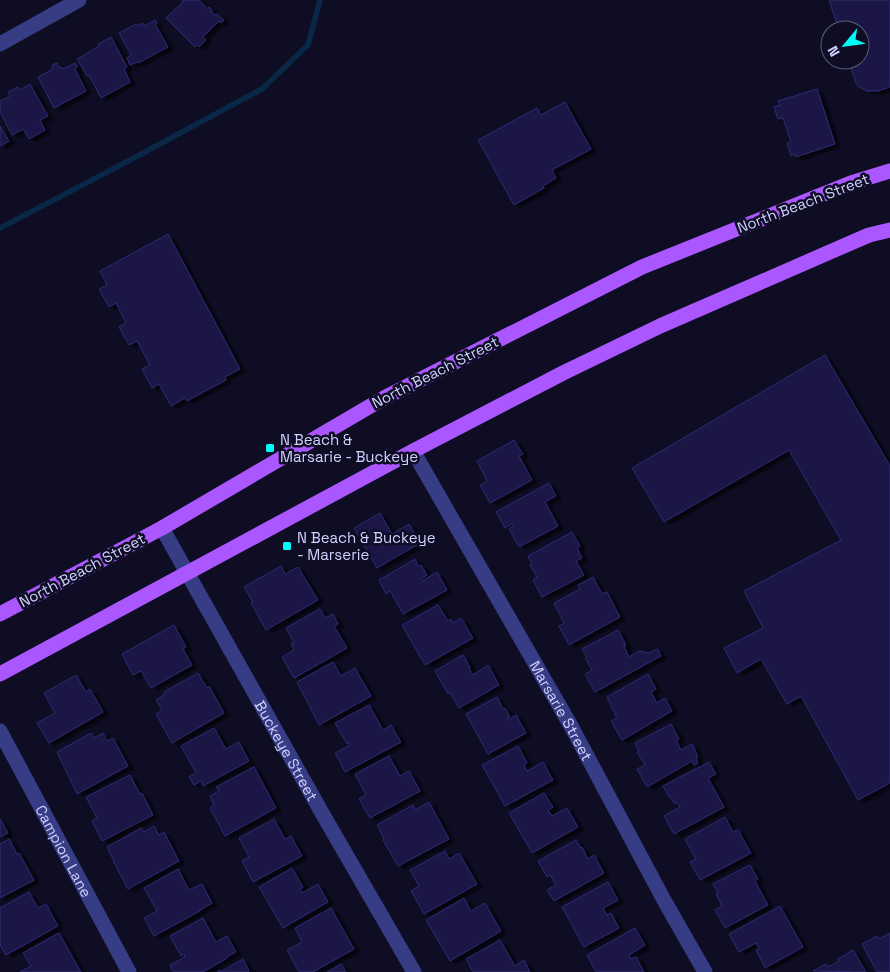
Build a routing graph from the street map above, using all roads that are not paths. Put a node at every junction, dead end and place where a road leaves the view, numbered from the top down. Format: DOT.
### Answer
graph roads {
  1 [pos="79,0"];
  2 [pos="0,44"];
  3 [pos="890,171"];
  4 [pos="890,230"];
  5 [pos="413,451"];
  6 [pos="162,528"];
  7 [pos="187,573"];
  8 [pos="0,614"];
  9 [pos="0,674"];
  10 [pos="0,731"];
  11 [pos="129,972"];
  12 [pos="414,972"];
  13 [pos="705,972"];
  1 -- 2 [label="street"];
  3 -- 6 [label="main road, North Beach Street"];
  4 -- 5 [label="main road"];
  5 -- 7 [label="main road"];
  5 -- 13 [label="street, Marsarie Street"];
  6 -- 7 [label="street, Buckeye Street"];
  6 -- 8 [label="main road, North Beach Street"];
  7 -- 9 [label="main road"];
  7 -- 12 [label="street, Buckeye Street"];
  10 -- 11 [label="street, Campion Lane"];
}
